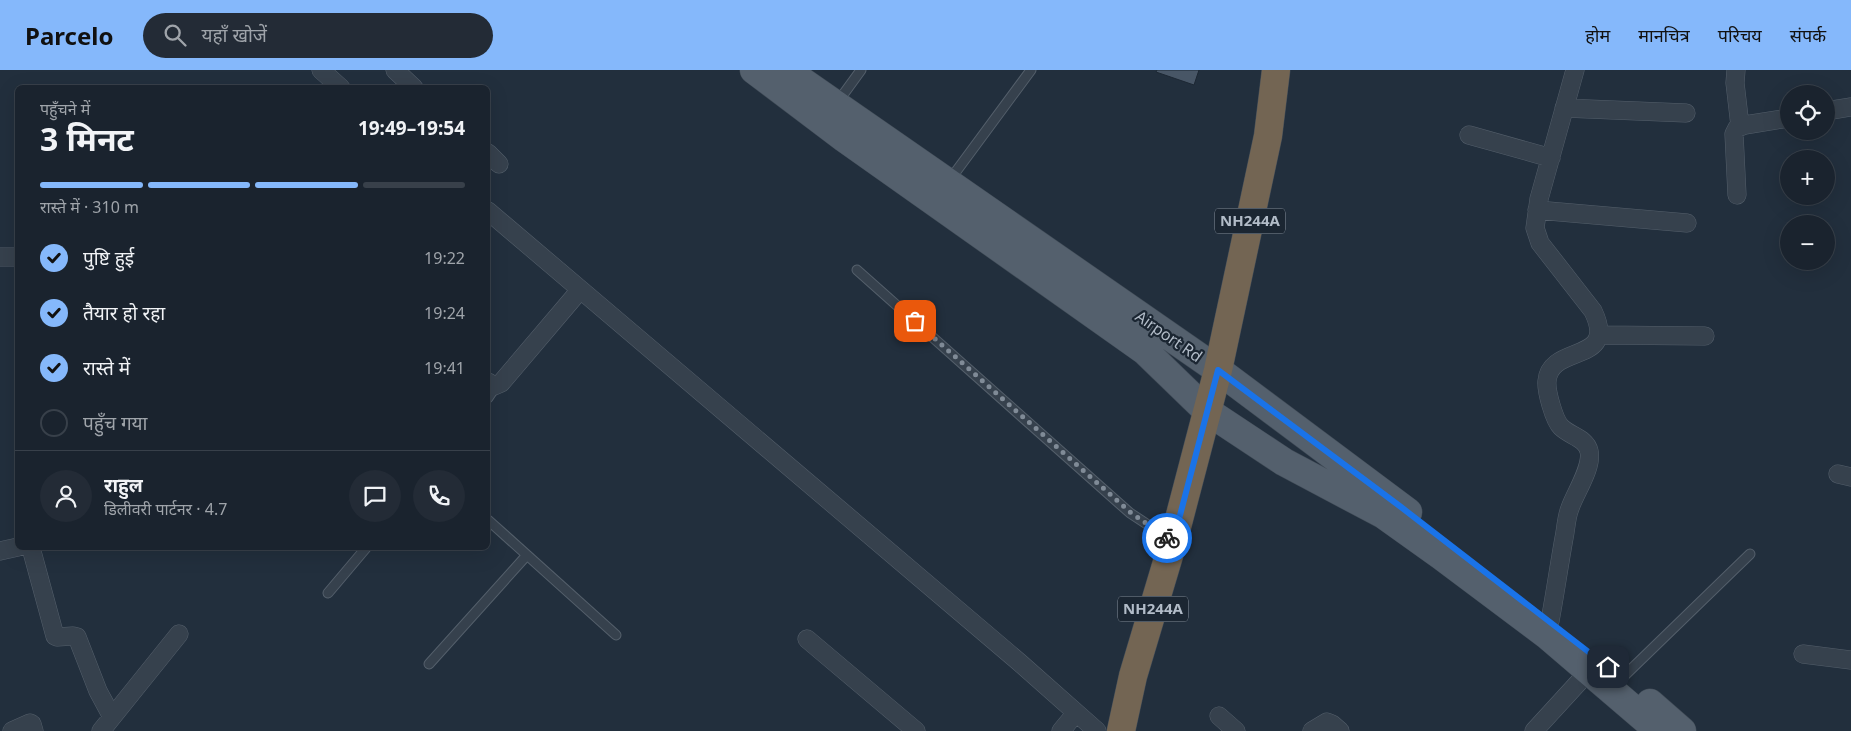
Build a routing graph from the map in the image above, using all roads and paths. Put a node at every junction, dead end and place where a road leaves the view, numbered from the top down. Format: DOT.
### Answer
graph roads {
  1 [pos="321,70"];
  2 [pos="395,70"];
  3 [pos="754,70"];
  4 [pos="786,70"];
  5 [pos="861,70"];
  6 [pos="1031,70"];
  7 [pos="1276,70"];
  8 [pos="1575,70"];
  9 [pos="1736,70"];
  10 [pos="338,85"];
  11 [pos="411,85"];
  12 [pos="836,105"];
  13 [pos="1851,107"];
  14 [pos="1564,108"];
  15 [pos="1835,110"];
  16 [pos="1686,113"];
  17 [pos="1780,119"];
  18 [pos="1740,126"];
  19 [pos="1468,135"];
  20 [pos="1551,158"];
  21 [pos="947,183"];
  22 [pos="1737,195"];
  23 [pos="1537,210"];
  24 [pos="490,213"];
  25 [pos="1687,223"];
  26 [pos="0,257"];
  27 [pos="15,257"];
  28 [pos="857,270"];
  29 [pos="580,290"];
  30 [pos="1599,335"];
  31 [pos="1705,336"];
  32 [pos="1218,370"];
  33 [pos="490,388"];
  34 [pos="1207,411"];
  35 [pos="490,522"];
  36 [pos="1173,542"];
  37 [pos="15,548"];
  38 [pos="32,550"];
  39 [pos="364,550"];
  40 [pos="0,551"];
  41 [pos="1750,554"];
  42 [pos="526,555"];
  43 [pos="328,593"];
  44 [pos="1550,621"];
  45 [pos="179,634"];
  46 [pos="616,635"];
  47 [pos="807,639"];
  48 [pos="1803,654"];
  49 [pos="1851,660"];
  50 [pos="429,664"];
  51 [pos="1590,671"];
  52 [pos="1622,678"];
  53 [pos="1075,714"];
  54 [pos="1219,716"];
  55 [pos="112,717"];
  56 [pos="1653,729"];
  57 [pos="12,731"];
  58 [pos="34,731"];
  59 [pos="101,731"];
  60 [pos="916,731"];
  61 [pos="1061,731"];
  62 [pos="1097,731"];
  63 [pos="1121,731"];
  64 [pos="1236,731"];
  65 [pos="1312,731"];
  66 [pos="1340,731"];
  67 [pos="1534,731"];
  68 [pos="1682,731"];
  1 -- 10 [label="street"];
  2 -- 11 [label="street"];
  3 -- 34 [label="main road"];
  4 -- 12 [label="main road, Airport Rd"];
  5 -- 12 [label="lane"];
  6 -- 21 [label="lane"];
  7 -- 32 [label="highway, NH244A"];
  8 -- 14 [label="street"];
  9 -- 18 [label="street"];
  12 -- 21 [label="main road, Airport Rd"];
  13 -- 15 [label="street"];
  14 -- 16 [label="street"];
  14 -- 20 [label="street"];
  17 -- 18 [label="street"];
  18 -- 22 [label="street"];
  19 -- 20 [label="street"];
  20 -- 23 [label="street"];
  21 -- 32 [label="main road, Airport Rd"];
  23 -- 25 [label="street"];
  23 -- 30 [label="street"];
  24 -- 29 [label="street"];
  26 -- 27 [label="street"];
  28 -- 36 [label="lane"];
  29 -- 33 [label="street"];
  29 -- 53 [label="street"];
  30 -- 31 [label="street"];
  30 -- 44 [label="street"];
  32 -- 34 [label="highway, NH244A"];
  32 -- 44 [label="main road, Airport Rd"];
  34 -- 36 [label="highway, NH244A"];
  34 -- 51 [label="main road"];
  35 -- 42 [label="lane"];
  36 -- 63 [label="highway, NH244A"];
  37 -- 40 [label="street"];
  38 -- 55 [label="street"];
  39 -- 43 [label="lane"];
  41 -- 52 [label="lane"];
  42 -- 46 [label="lane"];
  42 -- 50 [label="lane"];
  44 -- 52 [label="main road, Airport Rd"];
  45 -- 55 [label="street"];
  47 -- 60 [label="street"];
  48 -- 49 [label="street"];
  51 -- 56 [label="main road"];
  51 -- 67 [label="street"];
  52 -- 68 [label="main road, Airport Rd"];
  53 -- 61 [label="street"];
  53 -- 62 [label="street"];
  54 -- 64 [label="street"];
  55 -- 59 [label="street"];
  57 -- 58 [label="street"];
  65 -- 66 [label="street"];
}
